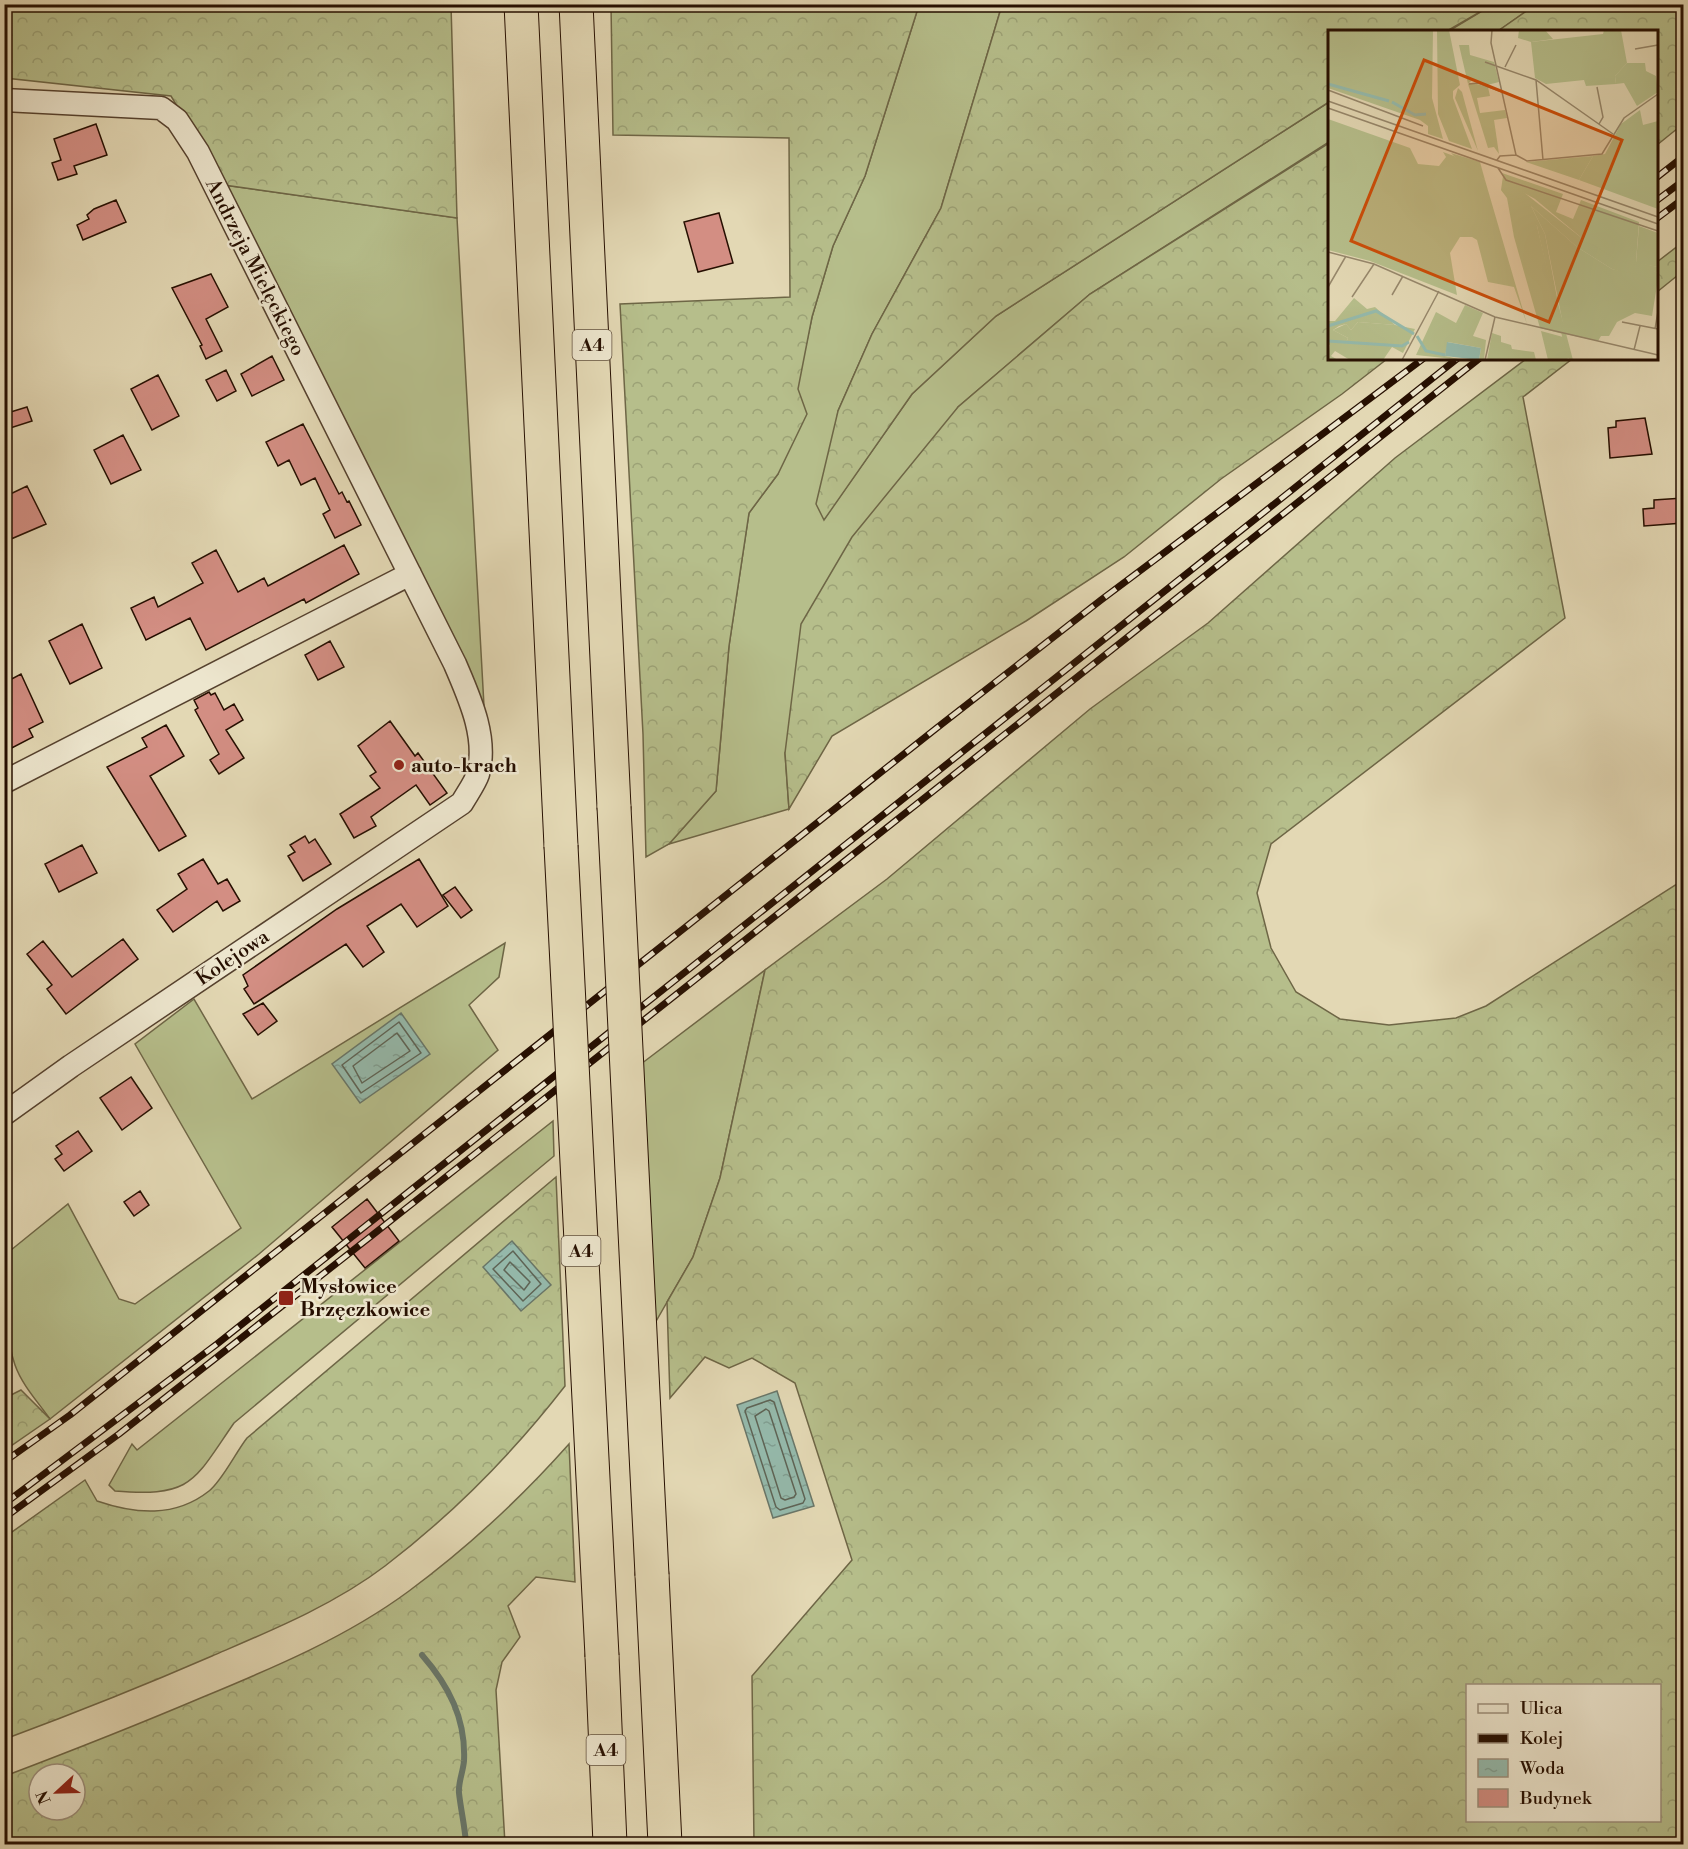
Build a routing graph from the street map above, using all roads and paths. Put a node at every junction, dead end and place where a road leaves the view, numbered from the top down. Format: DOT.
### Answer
graph roads {
  1 [pos="521,4"];
  2 [pos="576,4"];
  3 [pos="4,100"];
  4 [pos="410,574"];
  5 [pos="4,782"];
  6 [pos="462,803"];
  7 [pos="4,1114"];
  8 [pos="610,1845"];
  9 [pos="665,1845"];
  1 -- 8 [label="highway, A4, bridge"];
  2 -- 9 [label="highway, A4, bridge"];
  3 -- 4 [label="street, Andrzeja Mielęckiego"];
  4 -- 5 [label="street"];
  4 -- 6 [label="street, Andrzeja Mielęckiego"];
  6 -- 7 [label="street, Kolejowa"];
}
